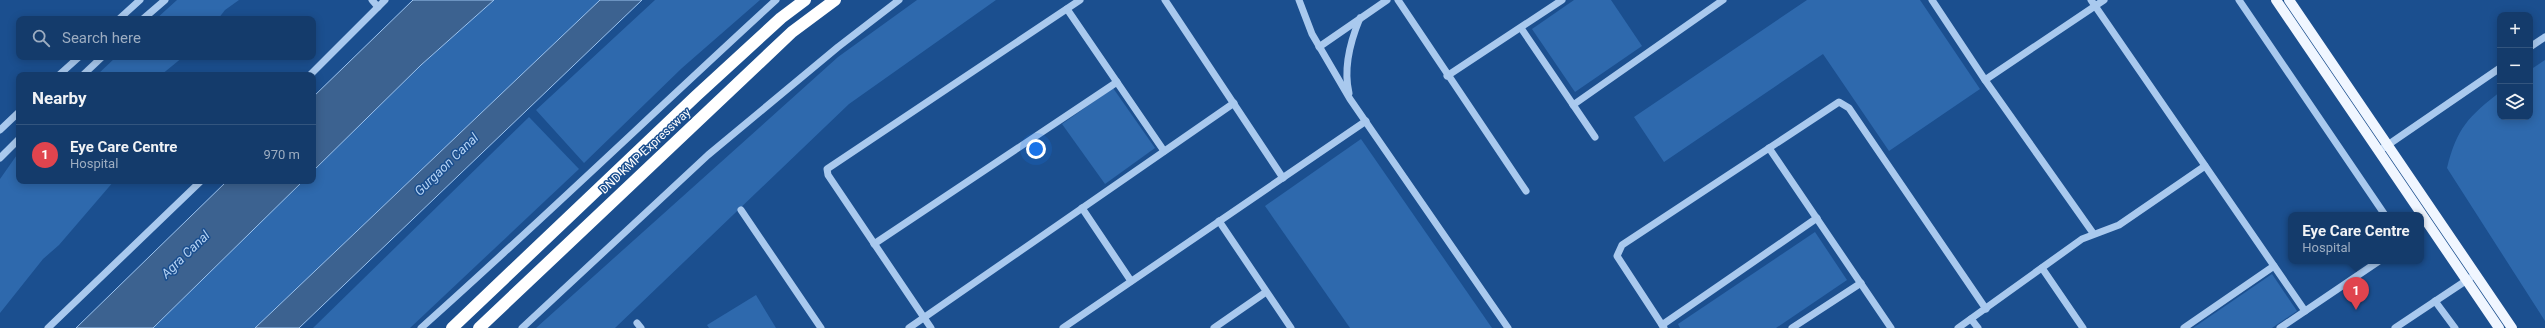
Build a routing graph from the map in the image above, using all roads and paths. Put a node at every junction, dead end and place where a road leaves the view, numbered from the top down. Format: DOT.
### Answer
graph roads {
  1 [pos="140,0"];
  2 [pos="165,0"];
  3 [pos="372,0"];
  4 [pos="385,0"];
  5 [pos="776,0"];
  6 [pos="805,0"];
  7 [pos="835,0"];
  8 [pos="899,0"];
  9 [pos="1080,0"];
  10 [pos="1165,0"];
  11 [pos="1299,0"];
  12 [pos="1387,0"];
  13 [pos="1398,0"];
  14 [pos="1562,0"];
  15 [pos="1723,0"];
  16 [pos="1932,0"];
  17 [pos="2104,0"];
  18 [pos="2239,0"];
  19 [pos="2276,0"];
  20 [pos="2289,0"];
  21 [pos="2093,3"];
  22 [pos="378,6"];
  23 [pos="1067,9"];
  24 [pos="122,16"];
  25 [pos="146,16"];
  26 [pos="1360,18"];
  27 [pos="1521,28"];
  28 [pos="2545,37"];
  29 [pos="2533,45"];
  30 [pos="1318,47"];
  31 [pos="76,60"];
  32 [pos="99,60"];
  33 [pos="2497,70"];
  34 [pos="62,72"];
  35 [pos="86,72"];
  36 [pos="313,72"];
  37 [pos="1447,76"];
  38 [pos="1985,80"];
  39 [pos="1117,82"];
  40 [pos="1350,99"];
  41 [pos="1234,103"];
  42 [pos="1573,105"];
  43 [pos="16,115"];
  44 [pos="1366,122"];
  45 [pos="0,130"];
  46 [pos="1595,137"];
  47 [pos="16,142"];
  48 [pos="1769,148"];
  49 [pos="2383,148"];
  50 [pos="1164,151"];
  51 [pos="0,158"];
  52 [pos="2205,166"];
  53 [pos="1283,178"];
  54 [pos="198,184"];
  55 [pos="1526,191"];
  56 [pos="1082,208"];
  57 [pos="741,210"];
  58 [pos="2383,212"];
  59 [pos="1817,218"];
  60 [pos="1219,221"];
  61 [pos="2093,233"];
  62 [pos="874,244"];
  63 [pos="2375,264"];
  64 [pos="2274,266"];
  65 [pos="2042,268"];
  66 [pos="2471,277"];
  67 [pos="1132,281"];
  68 [pos="1861,283"];
  69 [pos="1266,292"];
  70 [pos="2435,301"];
  71 [pos="1986,309"];
  72 [pos="2305,311"];
  73 [pos="924,317"];
  74 [pos="1971,319"];
  75 [pos="1663,326"];
  76 [pos="48,328"];
  77 [pos="421,328"];
  78 [pos="452,328"];
  79 [pos="479,328"];
  80 [pos="522,328"];
  81 [pos="821,328"];
  82 [pos="909,328"];
  83 [pos="931,328"];
  84 [pos="1063,328"];
  85 [pos="1214,328"];
  86 [pos="1291,328"];
  87 [pos="1508,328"];
  88 [pos="1792,328"];
  89 [pos="1891,328"];
  90 [pos="1958,328"];
  91 [pos="1978,328"];
  92 [pos="2083,328"];
  93 [pos="2184,328"];
  94 [pos="2280,328"];
  95 [pos="2395,328"];
  96 [pos="2455,328"];
  97 [pos="2499,328"];
  98 [pos="2512,328"];
  1 -- 24 [label="street"];
  2 -- 25 [label="street"];
  3 -- 22 [label="street"];
  4 -- 22 [label="street"];
  5 -- 77 [label="street"];
  6 -- 78 [label="highway, DND KMP Expressway"];
  7 -- 79 [label="highway, DND KMP Expressway"];
  8 -- 80 [label="street"];
  9 -- 23 [label="street"];
  10 -- 41 [label="street"];
  11 -- 30 [label="street"];
  12 -- 26 [label="street"];
  13 -- 37 [label="street"];
  14 -- 27 [label="street"];
  15 -- 42 [label="street"];
  16 -- 38 [label="street"];
  17 -- 21 [label="street"];
  18 -- 58 [label="street"];
  19 -- 49 [label="main road"];
  20 -- 49 [label="main road"];
  21 -- 38 [label="street"];
  21 -- 52 [label="street"];
  22 -- 36 [label="street"];
  23 -- 39 [label="street"];
  23 -- 62 [label="street"];
  26 -- 30 [label="street"];
  26 -- 40 [label="street"];
  27 -- 37 [label="street"];
  27 -- 42 [label="street"];
  28 -- 29 [label="street"];
  30 -- 40 [label="street"];
  31 -- 34 [label="street"];
  32 -- 35 [label="street"];
  33 -- 49 [label="street"];
  37 -- 55 [label="street"];
  38 -- 61 [label="street"];
  39 -- 50 [label="street"];
  39 -- 62 [label="street"];
  40 -- 44 [label="street"];
  41 -- 50 [label="street"];
  41 -- 53 [label="street"];
  42 -- 46 [label="street"];
  43 -- 45 [label="street"];
  44 -- 53 [label="street"];
  44 -- 87 [label="street"];
  47 -- 51 [label="street"];
  48 -- 59 [label="street"];
  48 -- 71 [label="street"];
  48 -- 75 [label="street"];
  49 -- 66 [label="main road"];
  50 -- 56 [label="street"];
  52 -- 61 [label="street"];
  52 -- 64 [label="street"];
  53 -- 60 [label="street"];
  54 -- 76 [label="street"];
  56 -- 67 [label="street"];
  56 -- 73 [label="street"];
  57 -- 81 [label="street"];
  59 -- 68 [label="street"];
  59 -- 75 [label="street"];
  60 -- 67 [label="street"];
  60 -- 69 [label="street"];
  61 -- 65 [label="street"];
  62 -- 73 [label="street"];
  63 -- 72 [label="street"];
  64 -- 72 [label="street"];
  64 -- 93 [label="street"];
  65 -- 71 [label="street"];
  65 -- 92 [label="street"];
  66 -- 70 [label="street"];
  66 -- 97 [label="main road"];
  66 -- 98 [label="main road"];
  67 -- 84 [label="street"];
  68 -- 88 [label="street"];
  68 -- 89 [label="street"];
  69 -- 85 [label="street"];
  69 -- 86 [label="street"];
  70 -- 95 [label="street"];
  70 -- 96 [label="street"];
  71 -- 74 [label="street"];
  72 -- 94 [label="street"];
  73 -- 82 [label="street"];
  73 -- 83 [label="street"];
  74 -- 90 [label="street"];
  74 -- 91 [label="street"];
}
